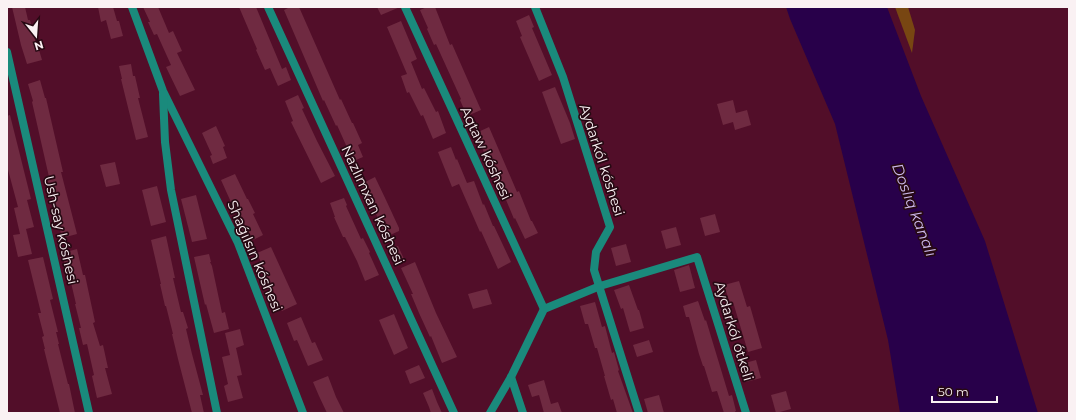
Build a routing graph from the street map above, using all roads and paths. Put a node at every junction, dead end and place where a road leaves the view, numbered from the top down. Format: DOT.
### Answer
graph roads {
  1 [pos="132,7"];
  2 [pos="268,7"];
  3 [pos="405,7"];
  4 [pos="535,7"];
  5 [pos="7,52"];
  6 [pos="163,91"];
  7 [pos="600,286"];
  8 [pos="544,309"];
  9 [pos="511,377"];
  10 [pos="89,413"];
  11 [pos="217,413"];
  12 [pos="303,413"];
  13 [pos="454,413"];
  14 [pos="490,413"];
  15 [pos="523,413"];
  16 [pos="639,413"];
  17 [pos="746,413"];
  1 -- 6 [label="street, Shaǵılsın kóshesi"];
  2 -- 13 [label="street, Nazlımxan kóshesi"];
  3 -- 8 [label="street, Aqtaw kóshesi"];
  4 -- 7 [label="street, Aydarkól kóshesi"];
  5 -- 10 [label="street, Ush-say kóshesi"];
  6 -- 11 [label="street, Shaǵılsın kóshesi"];
  6 -- 12 [label="street, Shaǵılsın kóshesi"];
  7 -- 8 [label="street"];
  7 -- 16 [label="street, Aydarkól kóshesi"];
  7 -- 17 [label="street, Aydarkól ótkeli"];
  8 -- 9 [label="street"];
  9 -- 14 [label="street"];
  9 -- 15 [label="street"];
}
